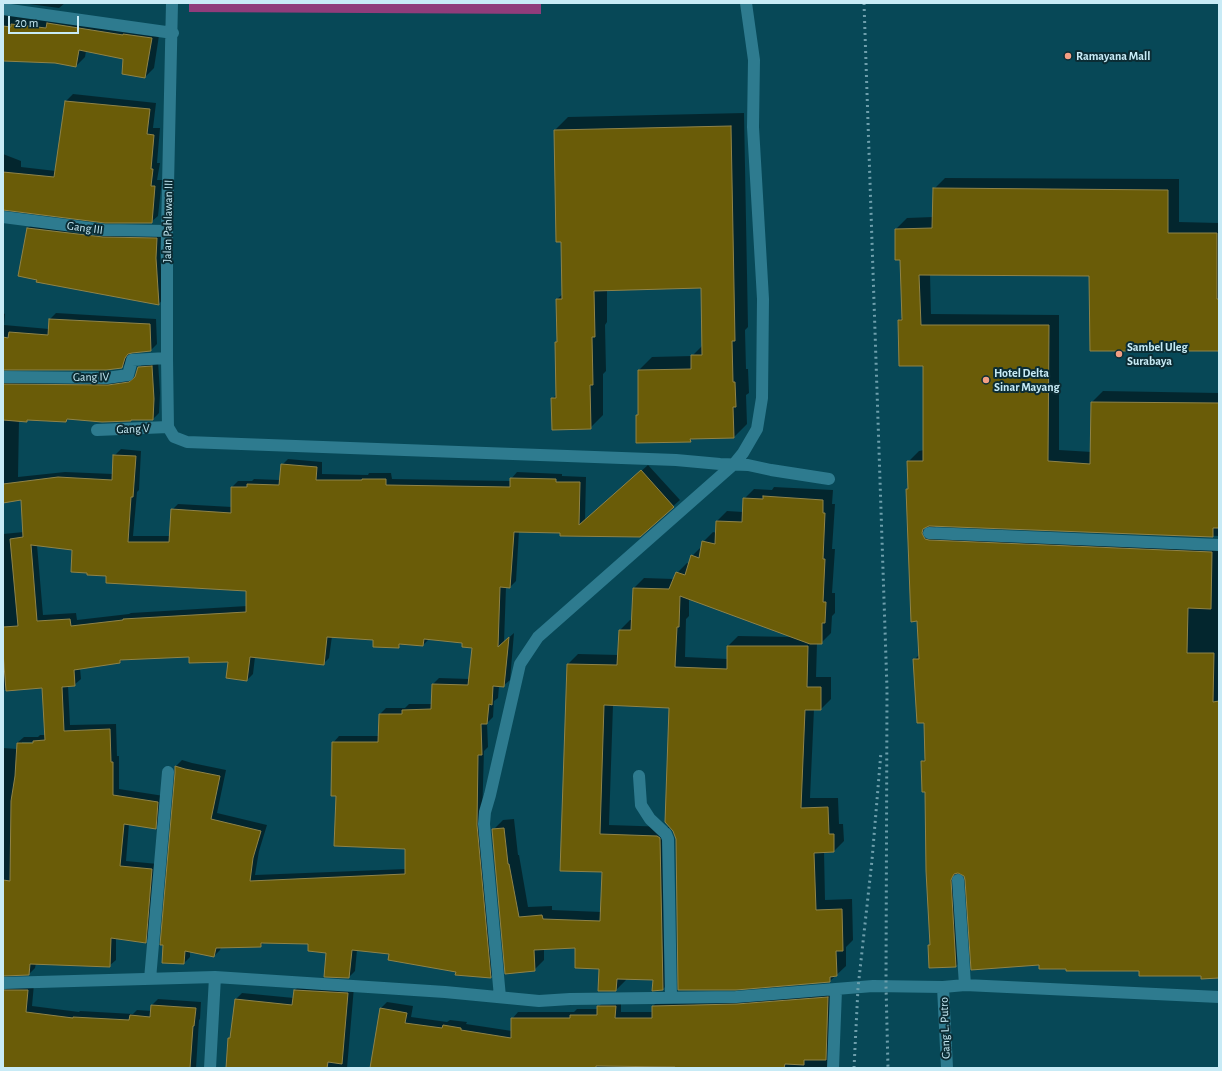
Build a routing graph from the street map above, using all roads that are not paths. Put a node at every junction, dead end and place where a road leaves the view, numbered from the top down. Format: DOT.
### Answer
graph roads {
  1 [pos="172,3"];
  2 [pos="746,3"];
  3 [pos="3,9"];
  4 [pos="172,33"];
  5 [pos="3,217"];
  6 [pos="167,231"];
  7 [pos="167,358"];
  8 [pos="3,377"];
  9 [pos="97,430"];
  10 [pos="171,432"];
  11 [pos="734,464"];
  12 [pos="829,479"];
  13 [pos="929,533"];
  14 [pos="1219,545"];
  15 [pos="168,772"];
  16 [pos="639,776"];
  17 [pos="958,880"];
  18 [pos="215,977"];
  19 [pos="150,979"];
  20 [pos="3,983"];
  21 [pos="965,985"];
  22 [pos="943,987"];
  23 [pos="836,990"];
  24 [pos="500,997"];
  25 [pos="1219,997"];
  26 [pos="671,998"];
  27 [pos="210,1068"];
  28 [pos="833,1068"];
  29 [pos="947,1068"];
  1 -- 4 [label="street, Jalan Pahlawan III"];
  2 -- 11 [label="street"];
  3 -- 4 [label="street"];
  4 -- 6 [label="street, Jalan Pahlawan III"];
  5 -- 6 [label="street, Gang III"];
  6 -- 7 [label="street, Jalan Pahlawan III"];
  7 -- 8 [label="street, Gang IV"];
  7 -- 10 [label="street, Jalan Pahlawan III"];
  9 -- 10 [label="street, Gang V"];
  10 -- 11 [label="street, Gang V"];
  11 -- 12 [label="street, Gang V"];
  11 -- 24 [label="street"];
  13 -- 14 [label="street"];
  15 -- 19 [label="street"];
  16 -- 26 [label="street"];
  17 -- 21 [label="street"];
  18 -- 19 [label="street"];
  18 -- 24 [label="street"];
  18 -- 27 [label="street"];
  19 -- 20 [label="street"];
  21 -- 22 [label="street"];
  21 -- 25 [label="street"];
  22 -- 23 [label="street"];
  22 -- 29 [label="street, Gang L. Putro"];
  23 -- 26 [label="street"];
  23 -- 28 [label="street"];
  24 -- 26 [label="street"];
}
